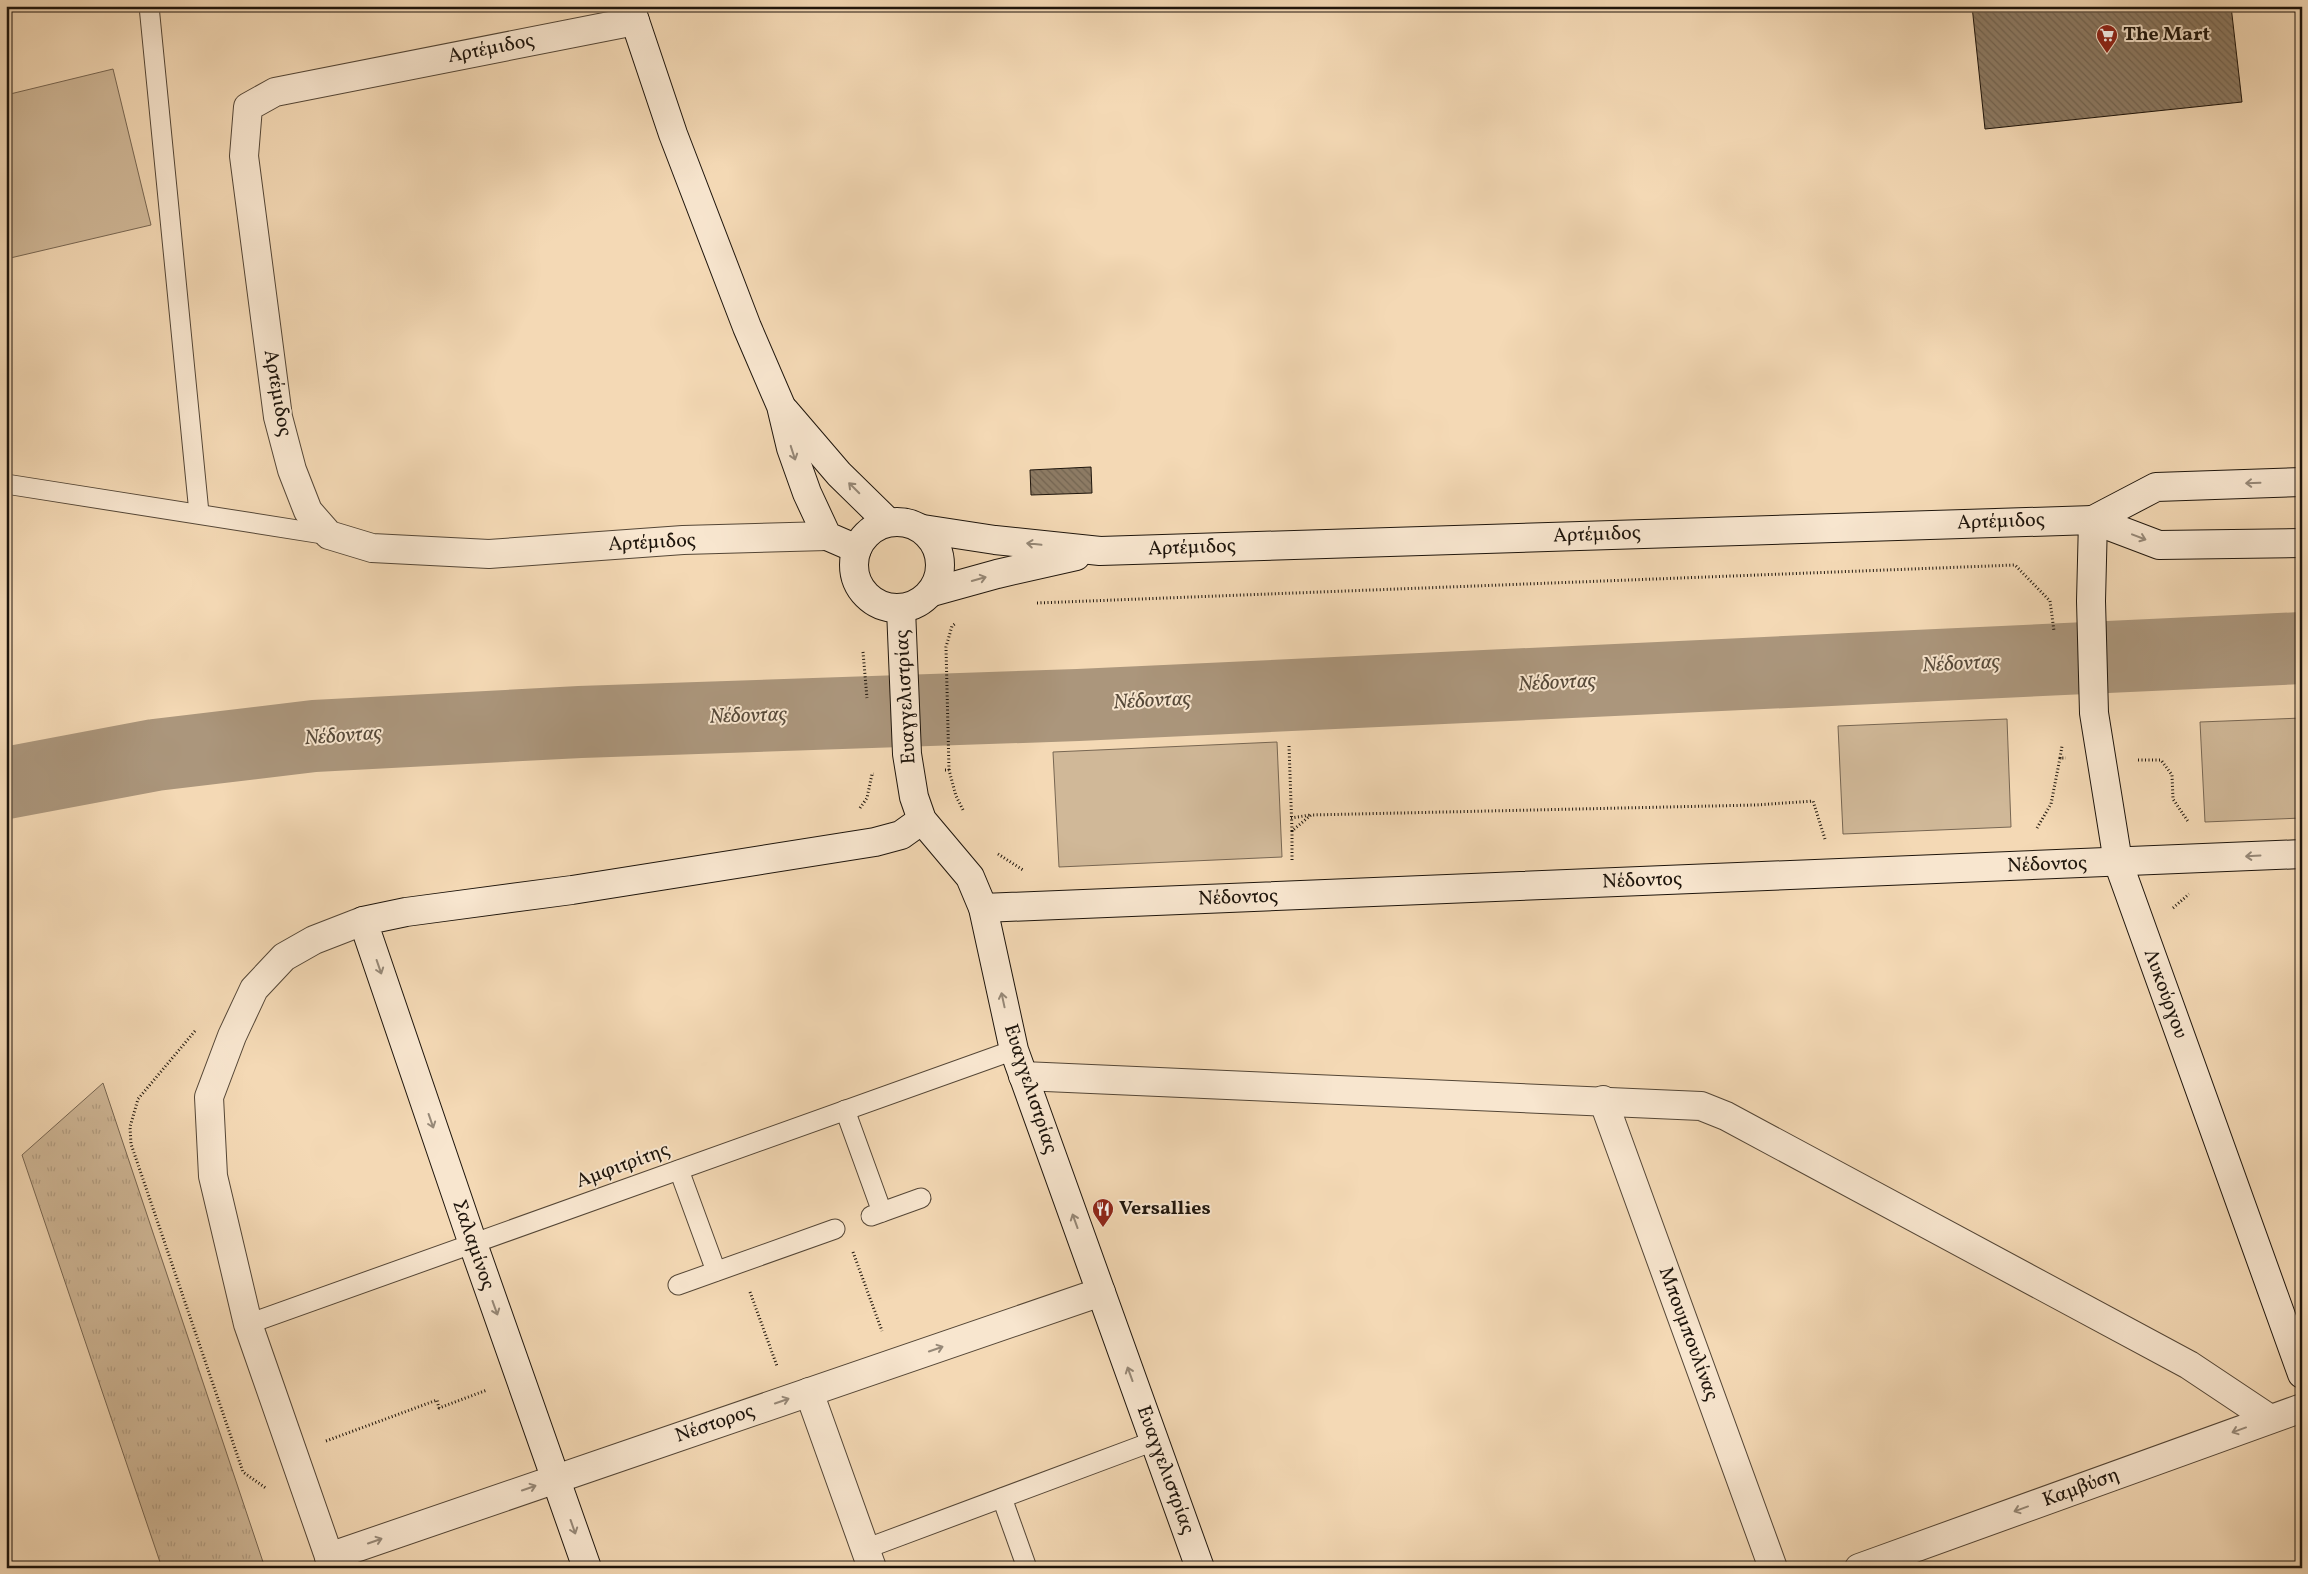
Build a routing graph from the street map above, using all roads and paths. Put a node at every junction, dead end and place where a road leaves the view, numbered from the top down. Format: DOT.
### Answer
graph roads {
  1 [pos="149,6"];
  2 [pos="633,14"];
  3 [pos="781,406"];
  4 [pos="2302,482"];
  5 [pos="6,484"];
  6 [pos="199,513"];
  7 [pos="2094,520"];
  8 [pos="888,522"];
  9 [pos="923,529"];
  10 [pos="329,535"];
  11 [pos="827,536"];
  12 [pos="2302,543"];
  13 [pos="857,549"];
  14 [pos="1100,551"];
  15 [pos="932,592"];
  16 [pos="2050,601"];
  17 [pos="1028,604"];
  18 [pos="901,609"];
  19 [pos="959,621"];
  20 [pos="1289,746"];
  21 [pos="2101,759"];
  22 [pos="908,763"];
  23 [pos="949,770"];
  24 [pos="858,812"];
  25 [pos="1311,815"];
  26 [pos="1291,818"];
  27 [pos="968,819"];
  28 [pos="922,820"];
  29 [pos="1292,831"];
  30 [pos="2194,831"];
  31 [pos="2032,833"];
  32 [pos="1827,844"];
  33 [pos="996,852"];
  34 [pos="2302,854"];
  35 [pos="2118,862"];
  36 [pos="1289,864"];
  37 [pos="1028,873"];
  38 [pos="2198,894"];
  39 [pos="983,908"];
  40 [pos="2172,909"];
  41 [pos="363,921"];
  42 [pos="1014,1050"];
  43 [pos="1023,1076"];
  44 [pos="1603,1100"];
  45 [pos="845,1110"];
  46 [pos="679,1170"];
  47 [pos="921,1198"];
  48 [pos="835,1228"];
  49 [pos="472,1244"];
  50 [pos="850,1244"];
  51 [pos="739,1263"];
  52 [pos="716,1271"];
  53 [pos="678,1285"];
  54 [pos="1101,1292"];
  55 [pos="248,1324"];
  56 [pos="894,1363"];
  57 [pos="2302,1374"];
  58 [pos="520,1378"];
  59 [pos="799,1396"];
  60 [pos="2302,1408"];
  61 [pos="2270,1419"];
  62 [pos="1154,1441"];
  63 [pos="293,1453"];
  64 [pos="556,1479"];
  65 [pos="1002,1498"];
  66 [pos="869,1558"];
  67 [pos="331,1565"];
  68 [pos="587,1568"];
  69 [pos="1027,1568"];
  70 [pos="1200,1568"];
  71 [pos="1773,1568"];
  72 [pos="1859,1568"];
  1 -- 6 [label="lane"];
  2 -- 3 [label="street"];
  2 -- 10 [label="street, Αρτέμιδος"];
  8 -- 3 [label="street, one-way"];
  3 -- 11 [label="street, one-way"];
  4 -- 7 [label="street, Αρτέμιδος, one-way"];
  5 -- 6 [label="lane"];
  6 -- 10 [label="lane"];
  7 -- 12 [label="street, Αρτέμιδος, one-way"];
  7 -- 14 [label="street, Αρτέμιδος"];
  7 -- 21 [label="street, Λυκούργου"];
  8 -- 9 [label="street, Αρτέμιδος"];
  8 -- 13 [label="street"];
  14 -- 9 [label="street, Αρτέμιδος, one-way"];
  9 -- 15 [label="street"];
  10 -- 11 [label="street, Αρτέμιδος"];
  11 -- 13 [label="street, Αρτέμιδος"];
  13 -- 18 [label="street"];
  15 -- 14 [label="street, Αρτέμιδος, one-way"];
  15 -- 18 [label="street, Αρτέμιδος"];
  16 -- 17 [label="path"];
  18 -- 22 [label="street, Ευαγγελιστρίας"];
  19 -- 23 [label="path"];
  20 -- 26 [label="path"];
  21 -- 30 [label="path"];
  21 -- 31 [label="path"];
  21 -- 35 [label="street, Λυκούργου"];
  22 -- 23 [label="path"];
  22 -- 24 [label="path"];
  22 -- 28 [label="street, Ευαγγελιστρίας"];
  23 -- 27 [label="path"];
  25 -- 26 [label="path"];
  25 -- 29 [label="path"];
  25 -- 32 [label="path"];
  26 -- 29 [label="path"];
  28 -- 39 [label="street, Ευαγγελιστρίας"];
  28 -- 41 [label="street"];
  29 -- 36 [label="path"];
  33 -- 37 [label="path"];
  34 -- 35 [label="street, Νέδοντος, one-way"];
  35 -- 39 [label="street, Νέδοντος"];
  35 -- 57 [label="street, Λυκούργου"];
  38 -- 40 [label="path"];
  42 -- 39 [label="street, Ευαγγελιστρίας, one-way"];
  41 -- 49 [label="street, Σαλαμίνος, one-way"];
  41 -- 55 [label="street"];
  42 -- 43 [label="street, Ευαγγελιστρίας"];
  42 -- 45 [label="lane, Αμφιτρίτης"];
  43 -- 44 [label="street"];
  54 -- 43 [label="street, Ευαγγελιστρίας, one-way"];
  44 -- 61 [label="street"];
  44 -- 71 [label="street, Μπουμπουλίνας"];
  45 -- 46 [label="lane, Αμφιτρίτης"];
  45 -- 47 [label="lane"];
  46 -- 49 [label="lane, Αμφιτρίτης"];
  46 -- 52 [label="lane"];
  48 -- 51 [label="lane"];
  49 -- 55 [label="lane, Αμφιτρίτης"];
  49 -- 58 [label="street, Σαλαμίνος, one-way"];
  50 -- 56 [label="path"];
  51 -- 52 [label="lane"];
  51 -- 59 [label="path"];
  52 -- 53 [label="lane"];
  56 -- 54 [label="street, Νέστορος, one-way"];
  62 -- 54 [label="street, Ευαγγελιστρίας, one-way"];
  55 -- 63 [label="street"];
  56 -- 59 [label="street, Νέστορος"];
  58 -- 63 [label="path"];
  58 -- 64 [label="street, Σαλαμίνος"];
  64 -- 59 [label="street, Νέστορος, one-way"];
  59 -- 66 [label="street"];
  60 -- 61 [label="street, Καμβύση"];
  61 -- 72 [label="street, Καμβύση, one-way"];
  62 -- 65 [label="lane"];
  62 -- 70 [label="street, Ευαγγελιστρίας"];
  63 -- 67 [label="street"];
  67 -- 64 [label="street, Νέστορος, one-way"];
  64 -- 68 [label="street, Σαλαμίνος, one-way"];
  65 -- 66 [label="lane"];
  65 -- 69 [label="lane"];
}
